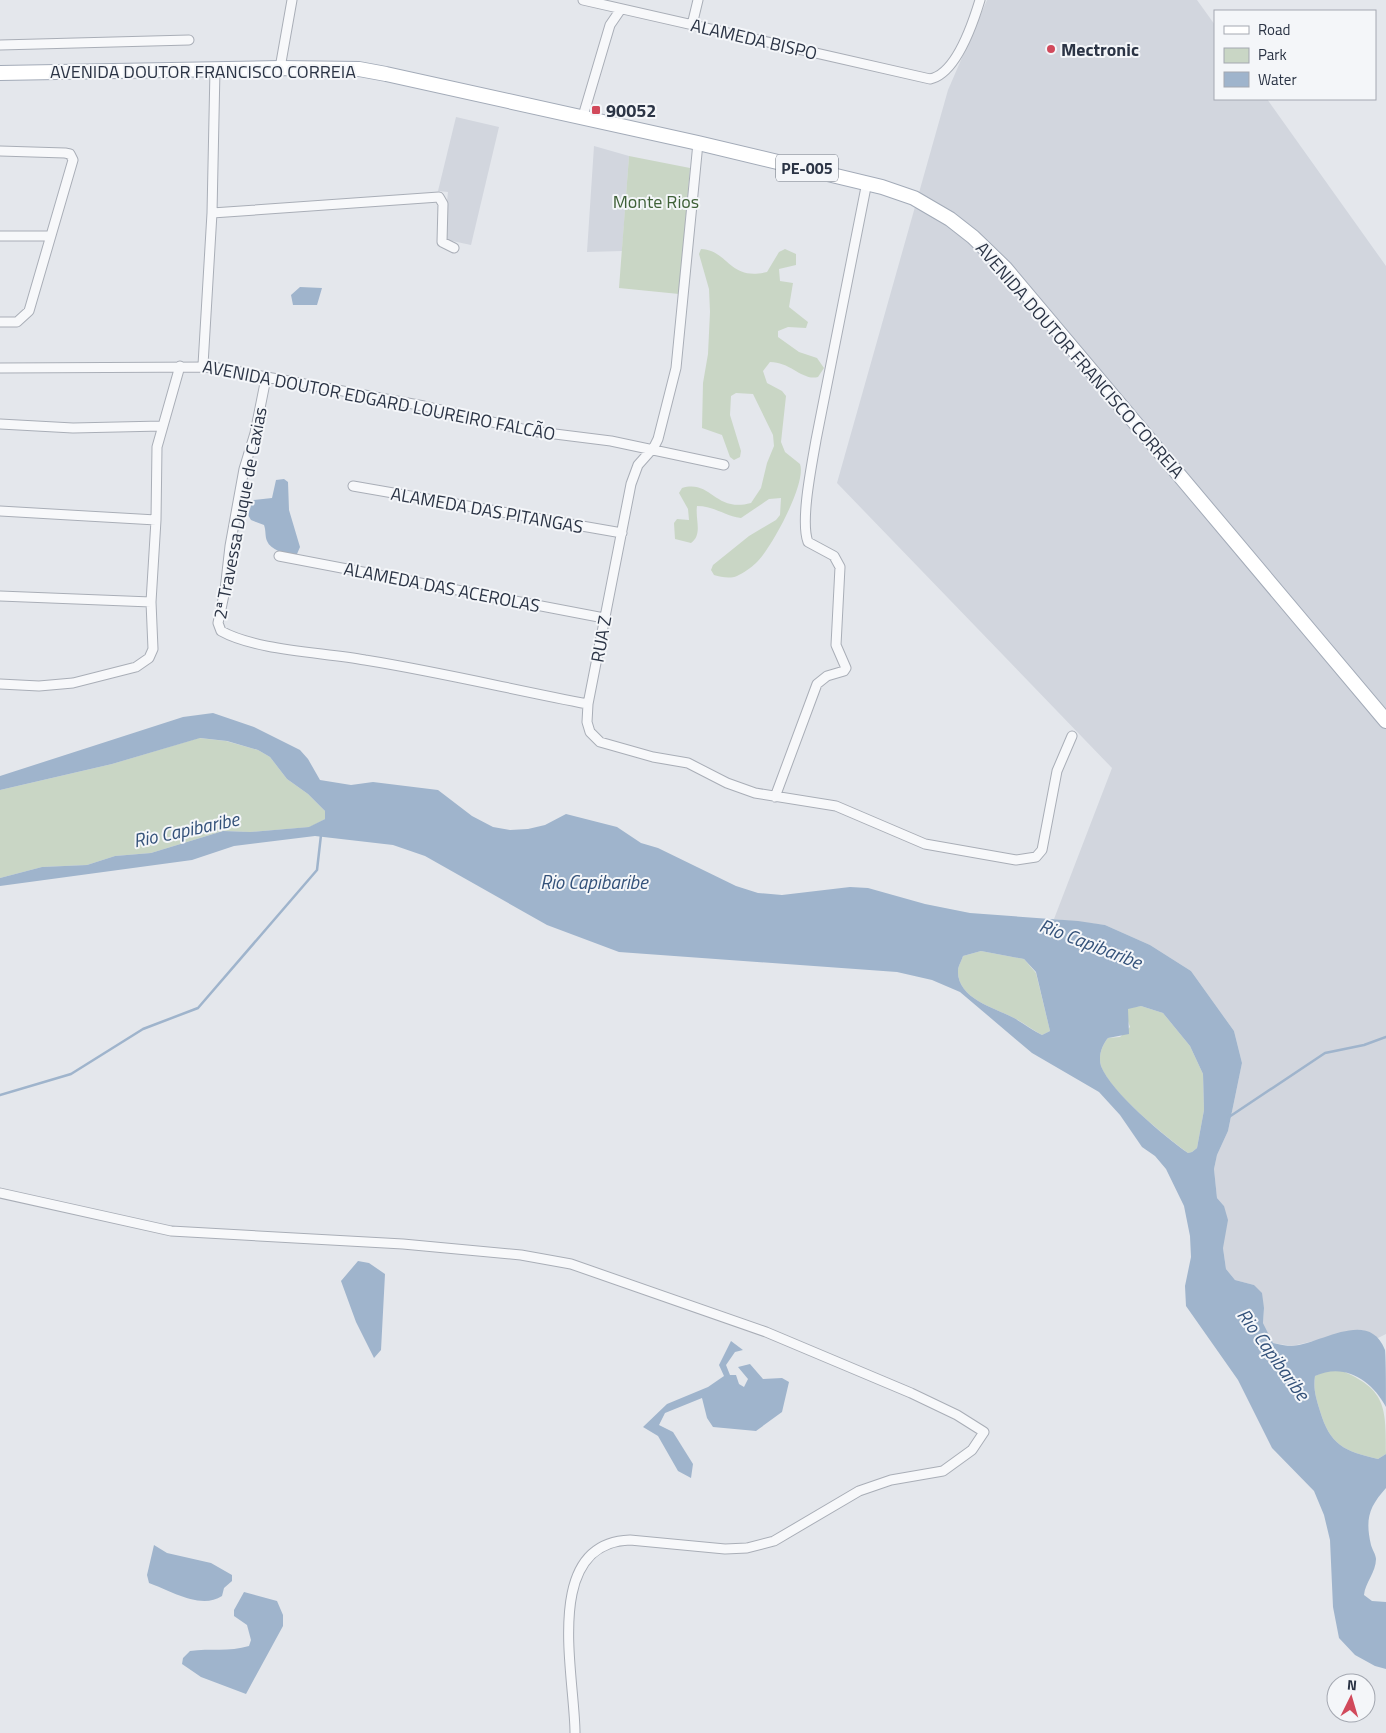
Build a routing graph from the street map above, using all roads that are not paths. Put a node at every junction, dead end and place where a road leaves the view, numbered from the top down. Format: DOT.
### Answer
graph roads {
  1 [pos="292,0"];
  2 [pos="583,0"];
  3 [pos="698,0"];
  4 [pos="980,0"];
  5 [pos="621,9"];
  6 [pos="692,25"];
  7 [pos="189,40"];
  8 [pos="0,45"];
  9 [pos="280,68"];
  10 [pos="215,69"];
  11 [pos="0,73"];
  12 [pos="583,116"];
  13 [pos="698,142"];
  14 [pos="0,151"];
  15 [pos="868,182"];
  16 [pos="212,213"];
  17 [pos="0,236"];
  18 [pos="48,236"];
  19 [pos="454,248"];
  20 [pos="4,322"];
  21 [pos="180,366"];
  22 [pos="203,366"];
  23 [pos="0,368"];
  24 [pos="266,378"];
  25 [pos="0,424"];
  26 [pos="162,426"];
  27 [pos="652,450"];
  28 [pos="724,465"];
  29 [pos="353,486"];
  30 [pos="0,511"];
  31 [pos="156,520"];
  32 [pos="622,533"];
  33 [pos="279,556"];
  34 [pos="0,596"];
  35 [pos="151,602"];
  36 [pos="604,618"];
  37 [pos="0,684"];
  38 [pos="588,704"];
  39 [pos="1386,721"];
  40 [pos="1072,736"];
  41 [pos="775,797"];
  42 [pos="0,1193"];
  43 [pos="575,1733"];
  1 -- 9 [label="street"];
  2 -- 5 [label="street, ALAMEDA BISPO"];
  3 -- 6 [label="street"];
  4 -- 6 [label="street, ALAMEDA BISPO"];
  5 -- 6 [label="street, ALAMEDA BISPO"];
  5 -- 12 [label="street"];
  7 -- 8 [label="street"];
  9 -- 10 [label="main road, AVENIDA DOUTOR FRANCISCO CORREIA / PE-005"];
  9 -- 12 [label="main road, AVENIDA DOUTOR FRANCISCO CORREIA / PE-005"];
  10 -- 11 [label="main road, AVENIDA DOUTOR FRANCISCO CORREIA / PE-005"];
  10 -- 16 [label="street"];
  12 -- 13 [label="main road, AVENIDA DOUTOR FRANCISCO CORREIA / PE-005"];
  13 -- 15 [label="main road, AVENIDA DOUTOR FRANCISCO CORREIA / PE-005"];
  13 -- 27 [label="street, RUA Z"];
  14 -- 18 [label="street"];
  15 -- 39 [label="main road, AVENIDA DOUTOR FRANCISCO CORREIA / PE-005"];
  15 -- 41 [label="street"];
  16 -- 19 [label="street"];
  16 -- 22 [label="street"];
  17 -- 18 [label="street"];
  18 -- 20 [label="street"];
  21 -- 22 [label="street, AVENIDA DOUTOR EDGARD LOUREIRO FALCÃO"];
  21 -- 23 [label="street, AVENIDA DOUTOR EDGARD LOUREIRO FALCÃO"];
  21 -- 26 [label="street"];
  22 -- 24 [label="street, AVENIDA DOUTOR EDGARD LOUREIRO FALCÃO"];
  24 -- 27 [label="street, AVENIDA DOUTOR EDGARD LOUREIRO FALCÃO"];
  24 -- 38 [label="street, 2ª Travessa Duque de Caxias"];
  25 -- 26 [label="street"];
  26 -- 31 [label="street"];
  27 -- 28 [label="street, AVENIDA DOUTOR EDGARD LOUREIRO FALCÃO"];
  27 -- 32 [label="street, RUA Z"];
  29 -- 32 [label="street, ALAMEDA DAS PITANGAS"];
  30 -- 31 [label="street"];
  31 -- 35 [label="street"];
  32 -- 36 [label="street, RUA Z"];
  33 -- 36 [label="street, ALAMEDA DAS ACEROLAS"];
  34 -- 35 [label="street"];
  35 -- 37 [label="street"];
  36 -- 38 [label="street, RUA Z"];
  38 -- 41 [label="street, RUA Z"];
  40 -- 41 [label="street"];
  42 -- 43 [label="street"];
}
